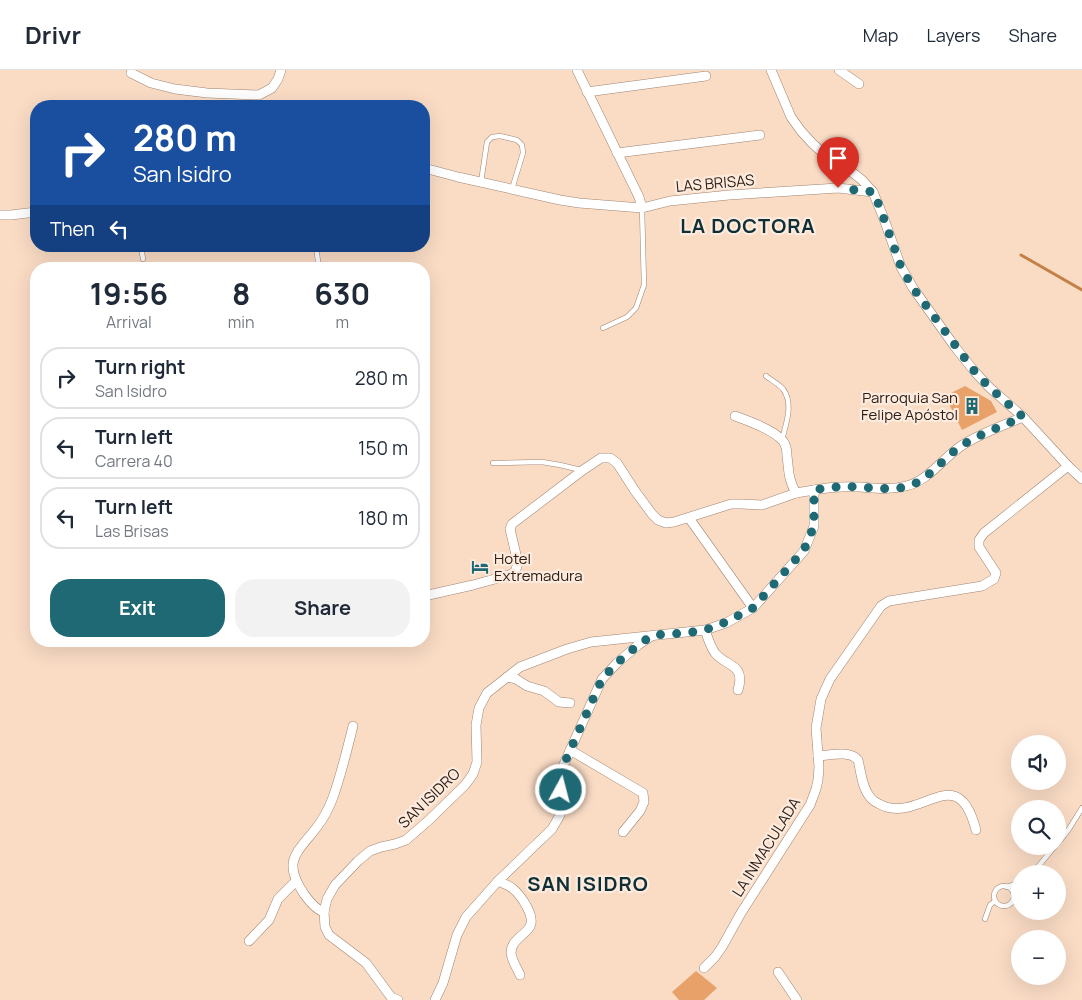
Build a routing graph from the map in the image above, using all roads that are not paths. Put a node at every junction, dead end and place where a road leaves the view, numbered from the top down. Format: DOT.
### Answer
graph roads {
  1 [pos="282,70"];
  2 [pos="577,70"];
  3 [pos="771,70"];
  4 [pos="839,70"];
  5 [pos="131,73"];
  6 [pos="706,76"];
  7 [pos="859,84"];
  8 [pos="587,92"];
  9 [pos="760,135"];
  10 [pos="617,152"];
  11 [pos="430,169"];
  12 [pos="482,182"];
  13 [pos="512,189"];
  14 [pos="874,192"];
  15 [pos="642,208"];
  16 [pos="30,213"];
  17 [pos="0,215"];
  18 [pos="142,252"];
  19 [pos="143,259"];
  20 [pos="603,328"];
  21 [pos="766,376"];
  22 [pos="735,416"];
  23 [pos="1023,417"];
  24 [pos="782,440"];
  25 [pos="492,463"];
  26 [pos="1068,466"];
  27 [pos="583,470"];
  28 [pos="1082,479"];
  29 [pos="814,490"];
  30 [pos="796,493"];
  31 [pos="689,518"];
  32 [pos="430,595"];
  33 [pos="753,608"];
  34 [pos="705,630"];
  35 [pos="653,635"];
  36 [pos="507,677"];
  37 [pos="738,690"];
  38 [pos="570,703"];
  39 [pos="353,726"];
  40 [pos="570,750"];
  41 [pos="818,756"];
  42 [pos="1082,808"];
  43 [pos="976,830"];
  44 [pos="623,832"];
  45 [pos="1066,833"];
  46 [pos="1048,855"];
  47 [pos="1039,865"];
  48 [pos="498,881"];
  49 [pos="296,882"];
  50 [pos="1011,885"];
  51 [pos="1007,887"];
  52 [pos="1011,891"];
  53 [pos="995,901"];
  54 [pos="1011,902"];
  55 [pos="324,912"];
  56 [pos="985,919"];
  57 [pos="249,941"];
  58 [pos="704,968"];
  59 [pos="778,972"];
  60 [pos="520,975"];
  61 [pos="433,999"];
  62 [pos="398,1000"];
  63 [pos="797,1000"];
  1 -- 5 [label="street"];
  2 -- 8 [label="street"];
  3 -- 14 [label="street"];
  4 -- 7 [label="street"];
  6 -- 8 [label="street"];
  8 -- 10 [label="street"];
  9 -- 10 [label="street"];
  10 -- 15 [label="street"];
  11 -- 12 [label="street, LAS BRISAS"];
  12 -- 13 [label="street, LAS BRISAS"];
  12 -- 13 [label="lane"];
  13 -- 15 [label="street, LAS BRISAS"];
  14 -- 15 [label="street, LAS BRISAS"];
  14 -- 23 [label="street"];
  15 -- 20 [label="lane"];
  16 -- 17 [label="street"];
  18 -- 19 [label="lane"];
  21 -- 24 [label="lane"];
  22 -- 24 [label="street"];
  23 -- 26 [label="street"];
  23 -- 29 [label="street"];
  24 -- 30 [label="street"];
  25 -- 27 [label="lane"];
  26 -- 28 [label="street"];
  26 -- 41 [label="street, LA INMACULADA"];
  27 -- 31 [label="street"];
  27 -- 32 [label="street"];
  29 -- 30 [label="street"];
  29 -- 33 [label="street, SAN ISIDRO"];
  30 -- 31 [label="street"];
  31 -- 33 [label="street"];
  33 -- 34 [label="street, SAN ISIDRO"];
  34 -- 35 [label="street, SAN ISIDRO"];
  34 -- 37 [label="street"];
  35 -- 36 [label="street, SAN ISIDRO"];
  35 -- 40 [label="street"];
  36 -- 38 [label="street"];
  36 -- 55 [label="street, SAN ISIDRO"];
  39 -- 49 [label="street"];
  40 -- 44 [label="street"];
  40 -- 48 [label="street"];
  41 -- 43 [label="street"];
  41 -- 58 [label="street, LA INMACULADA"];
  42 -- 45 [label="lane"];
  46 -- 47 [label="lane"];
  48 -- 60 [label="street"];
  48 -- 61 [label="street"];
  49 -- 55 [label="street"];
  49 -- 57 [label="street"];
  50 -- 51 [label="lane"];
  51 -- 52 [label="lane"];
  51 -- 53 [label="lane"];
  53 -- 54 [label="lane"];
  53 -- 56 [label="lane"];
  55 -- 62 [label="street"];
  59 -- 63 [label="street"];
}
